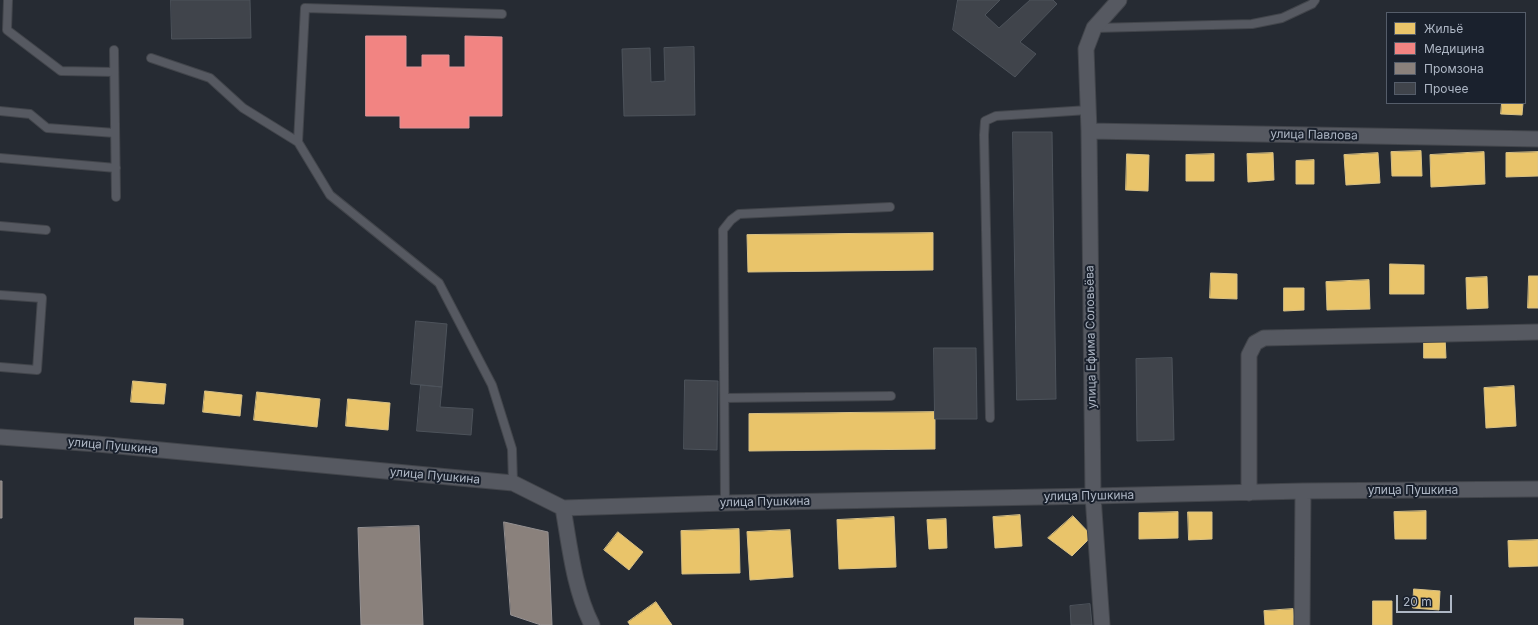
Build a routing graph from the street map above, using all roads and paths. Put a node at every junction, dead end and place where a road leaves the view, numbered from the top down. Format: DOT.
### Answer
graph roads {
  1 [pos="8,0"];
  2 [pos="1119,0"];
  3 [pos="1315,0"];
  4 [pos="502,14"];
  5 [pos="1094,28"];
  6 [pos="114,50"];
  7 [pos="151,58"];
  8 [pos="114,72"];
  9 [pos="1088,110"];
  10 [pos="0,111"];
  11 [pos="1089,131"];
  12 [pos="115,133"];
  13 [pos="1538,139"];
  14 [pos="298,142"];
  15 [pos="0,158"];
  16 [pos="116,168"];
  17 [pos="116,196"];
  18 [pos="890,207"];
  19 [pos="0,226"];
  20 [pos="46,230"];
  21 [pos="0,296"];
  22 [pos="1538,332"];
  23 [pos="0,366"];
  24 [pos="891,396"];
  25 [pos="726,398"];
  26 [pos="990,418"];
  27 [pos="0,437"];
  28 [pos="513,484"];
  29 [pos="1538,490"];
  30 [pos="1303,491"];
  31 [pos="1249,493"];
  32 [pos="1093,496"];
  33 [pos="725,503"];
  34 [pos="564,508"];
  35 [pos="592,625"];
  36 [pos="1102,625"];
  37 [pos="1302,625"];
  1 -- 8 [label="lane"];
  2 -- 5 [label="street"];
  3 -- 5 [label="lane"];
  4 -- 14 [label="lane"];
  5 -- 9 [label="street, улица Ефима Соловьёва"];
  6 -- 8 [label="lane"];
  7 -- 14 [label="lane"];
  8 -- 12 [label="lane"];
  9 -- 11 [label="street, улица Ефима Соловьёва"];
  9 -- 26 [label="lane"];
  10 -- 12 [label="lane"];
  11 -- 13 [label="street, улица Павлова"];
  11 -- 32 [label="street, улица Ефима Соловьёва"];
  12 -- 16 [label="lane"];
  14 -- 28 [label="lane"];
  15 -- 16 [label="lane"];
  16 -- 17 [label="lane"];
  18 -- 25 [label="lane"];
  19 -- 20 [label="lane"];
  21 -- 23 [label="lane"];
  22 -- 31 [label="street"];
  24 -- 25 [label="lane"];
  25 -- 33 [label="lane"];
  27 -- 28 [label="street, улица Пушкина"];
  28 -- 34 [label="street, улица Пушкина"];
  29 -- 30 [label="street, улица Пушкина"];
  30 -- 31 [label="street, улица Пушкина"];
  30 -- 37 [label="street"];
  31 -- 32 [label="street, улица Пушкина"];
  32 -- 33 [label="street, улица Пушкина"];
  32 -- 36 [label="street, улица Ефима Соловьёва"];
  33 -- 34 [label="street, улица Пушкина"];
  34 -- 35 [label="street"];
}
